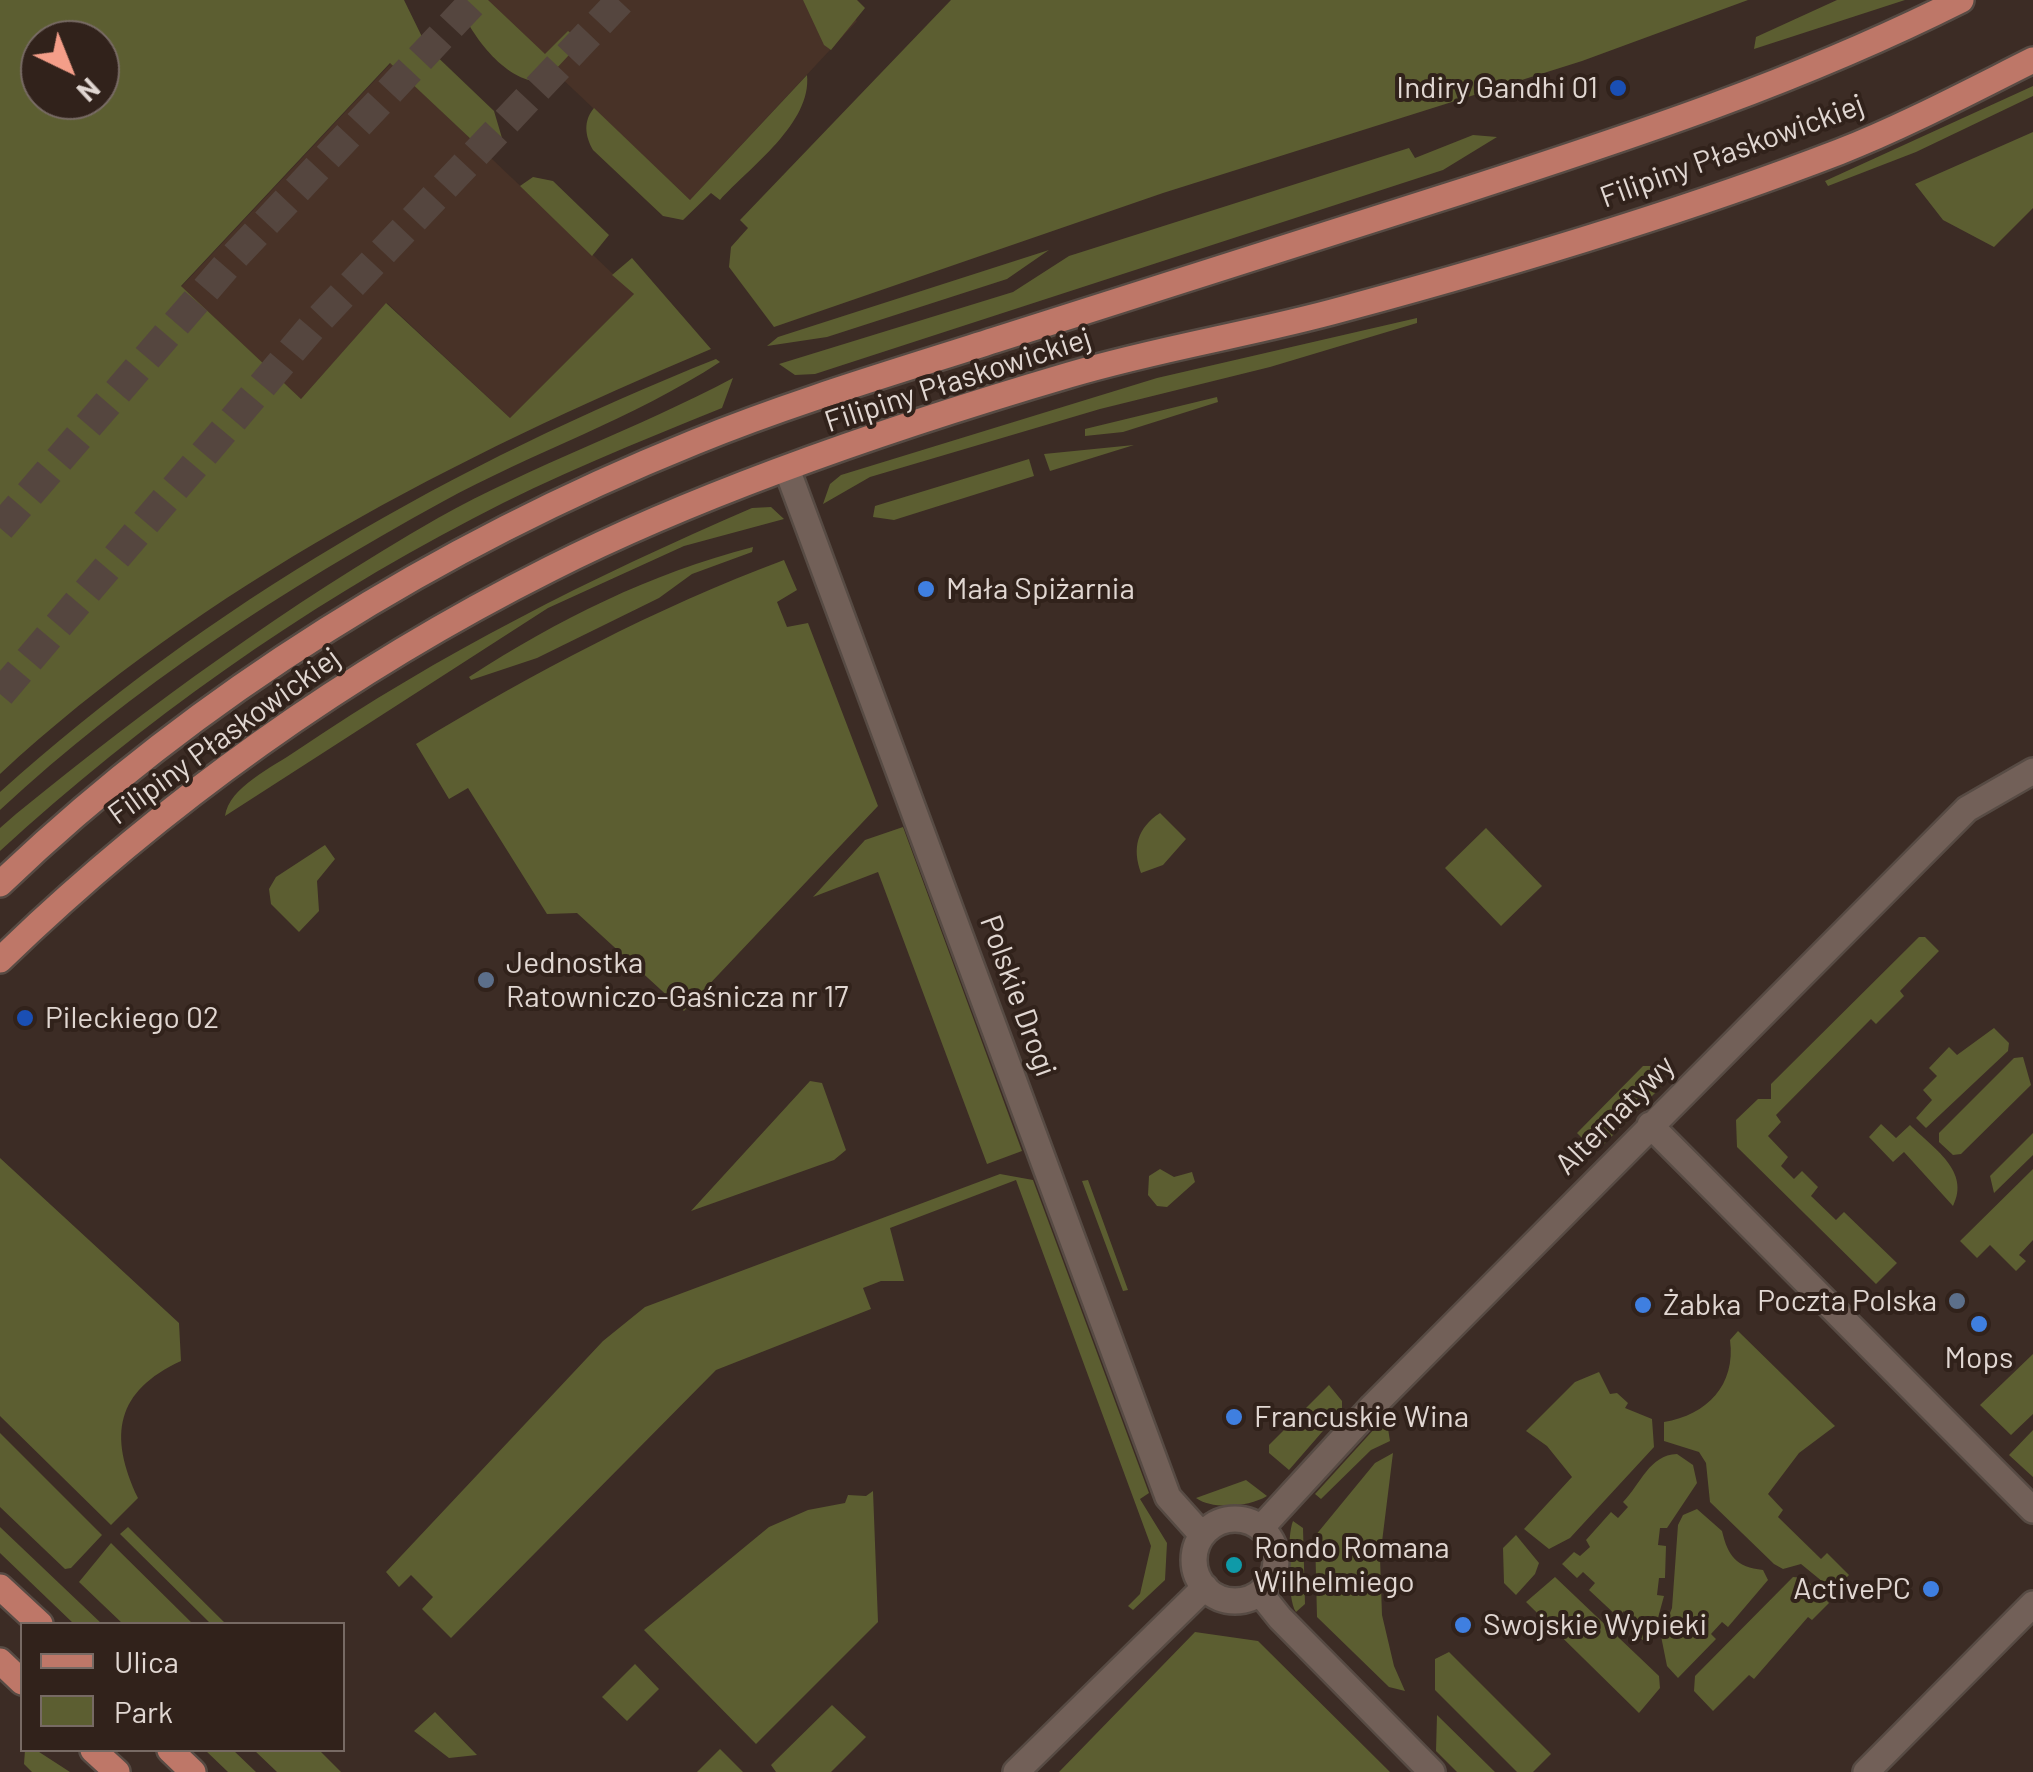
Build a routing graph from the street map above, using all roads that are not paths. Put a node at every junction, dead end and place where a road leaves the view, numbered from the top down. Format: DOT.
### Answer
graph roads {
  1 [pos="1961,0"];
  2 [pos="2033,60"];
  3 [pos="787,469"];
  4 [pos="2033,771"];
  5 [pos="0,884"];
  6 [pos="0,960"];
  7 [pos="1650,1125"];
  8 [pos="2033,1510"];
  9 [pos="1261,1528"];
  10 [pos="1202,1535"];
  11 [pos="0,1587"];
  12 [pos="1204,1587"];
  13 [pos="1260,1592"];
  14 [pos="2033,1604"];
  15 [pos="38,1622"];
  16 [pos="0,1661"];
  17 [pos="20,1680"];
  18 [pos="96,1752"];
  19 [pos="172,1752"];
  20 [pos="117,1772"];
  21 [pos="193,1772"];
  22 [pos="1016,1772"];
  23 [pos="1432,1772"];
  24 [pos="1866,1772"];
  1 -- 5 [label="main road, Filipiny Płaskowickiej"];
  2 -- 3 [label="main road, Filipiny Płaskowickiej"];
  3 -- 6 [label="main road, Filipiny Płaskowickiej"];
  3 -- 10 [label="street, Polskie Drogi"];
  4 -- 7 [label="street, Alternatywy"];
  7 -- 8 [label="street"];
  7 -- 9 [label="street, Alternatywy"];
  9 -- 10 [label="street"];
  9 -- 13 [label="street"];
  10 -- 12 [label="street"];
  11 -- 15 [label="main road"];
  12 -- 13 [label="street"];
  12 -- 22 [label="street"];
  13 -- 23 [label="street"];
  14 -- 24 [label="street"];
  16 -- 17 [label="main road"];
  18 -- 20 [label="main road"];
  19 -- 21 [label="main road"];
}
